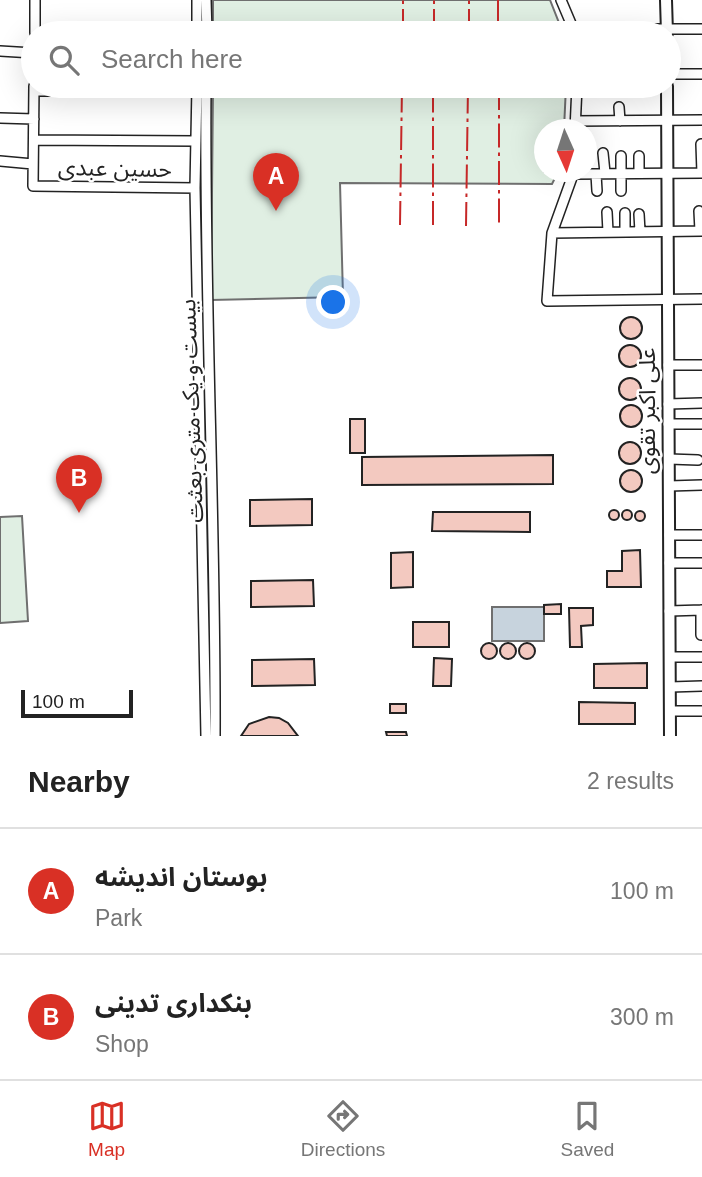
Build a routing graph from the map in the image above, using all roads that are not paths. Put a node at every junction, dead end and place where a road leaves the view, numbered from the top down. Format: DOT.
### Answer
graph roads {
  1 [pos="35,0"];
  2 [pos="197,0"];
  3 [pos="206,0"];
  4 [pos="561,0"];
  5 [pos="666,0"];
  6 [pos="35,21"];
  7 [pos="197,21"];
  8 [pos="206,21"];
  9 [pos="570,21"];
  10 [pos="667,21"];
  11 [pos="702,29"];
  12 [pos="681,30"];
  13 [pos="0,51"];
  14 [pos="21,52"];
  15 [pos="681,74"];
  16 [pos="702,74"];
  17 [pos="34,98"];
  18 [pos="197,98"];
  19 [pos="206,98"];
  20 [pos="576,98"];
  21 [pos="667,98"];
  22 [pos="619,107"];
  23 [pos="0,118"];
  24 [pos="34,119"];
  25 [pos="575,119"];
  26 [pos="667,120"];
  27 [pos="702,120"];
  28 [pos="620,121"];
  29 [pos="597,123"];
  30 [pos="34,139"];
  31 [pos="196,141"];
  32 [pos="701,144"];
  33 [pos="603,153"];
  34 [pos="621,156"];
  35 [pos="639,156"];
  36 [pos="0,161"];
  37 [pos="33,164"];
  38 [pos="621,173"];
  39 [pos="639,173"];
  40 [pos="667,173"];
  41 [pos="702,173"];
  42 [pos="597,174"];
  43 [pos="600,174"];
  44 [pos="571,182"];
  45 [pos="195,188"];
  46 [pos="597,191"];
  47 [pos="621,191"];
  48 [pos="699,211"];
  49 [pos="607,212"];
  50 [pos="625,213"];
  51 [pos="639,214"];
  52 [pos="701,231"];
  53 [pos="608,232"];
  54 [pos="625,232"];
  55 [pos="640,232"];
  56 [pos="667,232"];
  57 [pos="552,233"];
  58 [pos="668,299"];
  59 [pos="702,299"];
  60 [pos="668,365"];
  61 [pos="702,365"];
  62 [pos="702,403"];
  63 [pos="668,404"];
  64 [pos="668,424"];
  65 [pos="702,424"];
  66 [pos="669,459"];
  67 [pos="698,460"];
  68 [pos="702,485"];
  69 [pos="668,486"];
  70 [pos="669,535"];
  71 [pos="702,535"];
  72 [pos="702,562"];
  73 [pos="669,563"];
  74 [pos="702,610"];
  75 [pos="669,611"];
  76 [pos="701,635"];
  77 [pos="670,657"];
  78 [pos="702,657"];
  79 [pos="702,686"];
  80 [pos="670,687"];
  81 [pos="702,710"];
  82 [pos="670,711"];
  83 [pos="206,736"];
  84 [pos="215,736"];
  85 [pos="670,736"];
  1 -- 6 [label="street"];
  2 -- 7 [label="street"];
  3 -- 8 [label="street"];
  4 -- 9 [label="street"];
  5 -- 10 [label="main road"];
  11 -- 12 [label="street"];
  13 -- 14 [label="street"];
  15 -- 16 [label="street"];
  17 -- 24 [label="street"];
  18 -- 31 [label="street, بیست و یک متری بعثت"];
  19 -- 84 [label="street, بیست و یک متری بعثت"];
  20 -- 25 [label="street"];
  21 -- 26 [label="main road, علی اکبر تقوی"];
  22 -- 28 [label="street"];
  23 -- 24 [label="street"];
  24 -- 30 [label="street"];
  26 -- 27 [label="street"];
  26 -- 28 [label="street"];
  26 -- 40 [label="main road, علی اکبر تقوی"];
  28 -- 29 [label="street"];
  30 -- 31 [label="street"];
  30 -- 37 [label="street"];
  31 -- 45 [label="street, بیست و یک متری بعثت"];
  32 -- 41 [label="street"];
  33 -- 43 [label="street"];
  34 -- 38 [label="street"];
  35 -- 39 [label="street"];
  36 -- 37 [label="street"];
  37 -- 45 [label="street, حسین عبدی"];
  38 -- 39 [label="street"];
  38 -- 43 [label="street"];
  38 -- 47 [label="street"];
  39 -- 40 [label="street"];
  40 -- 41 [label="street"];
  40 -- 56 [label="main road, علی اکبر تقوی"];
  42 -- 43 [label="street"];
  43 -- 46 [label="street"];
  44 -- 57 [label="street"];
  45 -- 83 [label="street, بیست و یک متری بعثت"];
  48 -- 52 [label="street"];
  49 -- 53 [label="street"];
  50 -- 54 [label="street"];
  51 -- 55 [label="street"];
  52 -- 56 [label="street"];
  53 -- 54 [label="street"];
  53 -- 57 [label="street"];
  54 -- 55 [label="street"];
  55 -- 56 [label="street"];
  56 -- 58 [label="main road, علی اکبر تقوی"];
  57 -- 58 [label="street"];
  58 -- 59 [label="street"];
  58 -- 60 [label="main road, علی اکبر تقوی"];
  60 -- 61 [label="street"];
  60 -- 63 [label="main road, علی اکبر تقوی"];
  62 -- 63 [label="street"];
  63 -- 64 [label="main road, علی اکبر تقوی"];
  64 -- 65 [label="street"];
  64 -- 66 [label="main road, علی اکبر تقوی"];
  66 -- 67 [label="street"];
  66 -- 69 [label="main road, علی اکبر تقوی"];
  68 -- 69 [label="street"];
  69 -- 70 [label="main road, علی اکبر تقوی"];
  70 -- 71 [label="street"];
  70 -- 73 [label="main road, علی اکبر تقوی"];
  72 -- 73 [label="street"];
  73 -- 75 [label="main road, علی اکبر تقوی"];
  74 -- 75 [label="street"];
  74 -- 76 [label="street"];
  75 -- 77 [label="main road, علی اکبر تقوی"];
  77 -- 78 [label="street"];
  77 -- 80 [label="main road, علی اکبر تقوی"];
  79 -- 80 [label="street"];
  80 -- 82 [label="main road, علی اکبر تقوی"];
  81 -- 82 [label="street"];
  82 -- 85 [label="main road, علی اکبر تقوی"];
}
